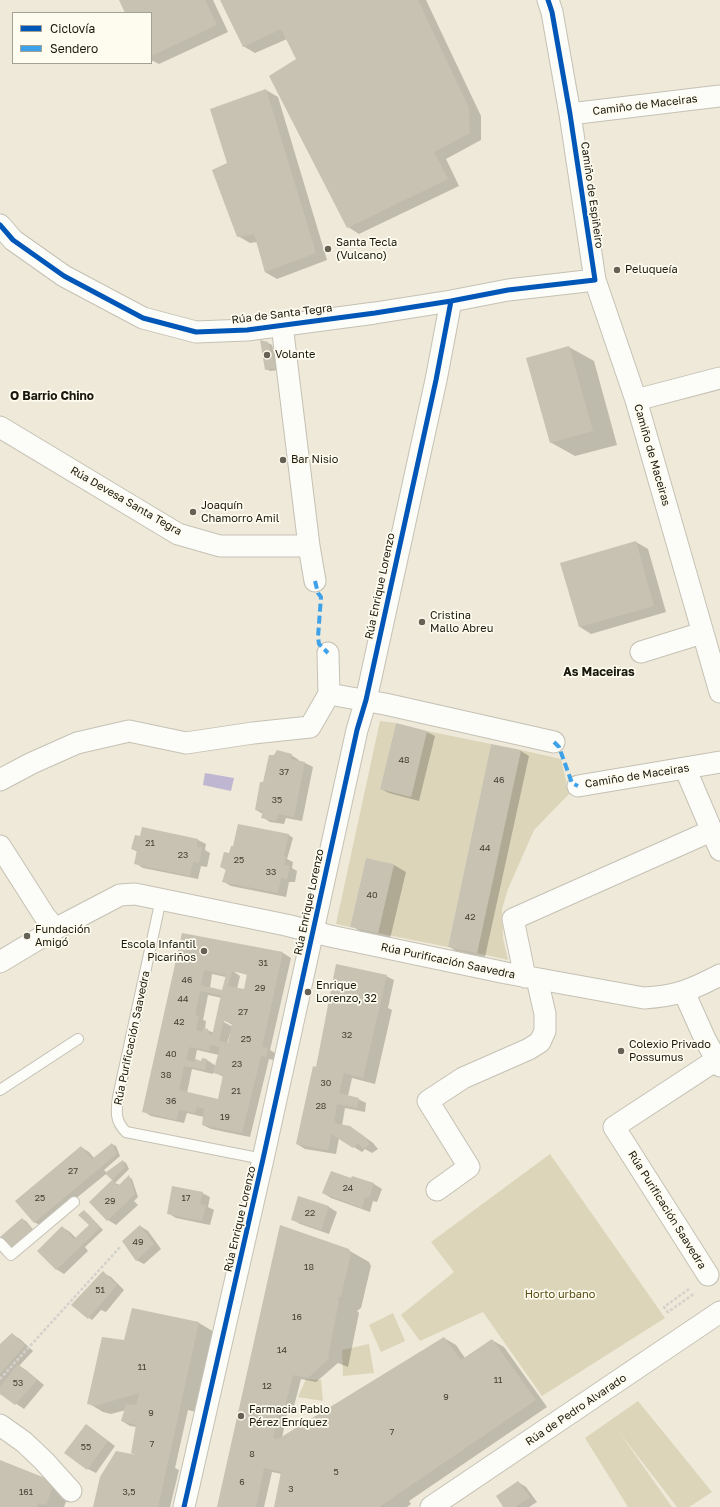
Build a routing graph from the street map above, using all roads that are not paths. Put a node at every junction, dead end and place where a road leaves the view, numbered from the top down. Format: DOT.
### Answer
graph roads {
  1 [pos="548,0"];
  2 [pos="720,96"];
  3 [pos="570,114"];
  4 [pos="0,225"];
  5 [pos="595,280"];
  6 [pos="451,301"];
  7 [pos="282,325"];
  8 [pos="720,378"];
  9 [pos="636,400"];
  10 [pos="0,427"];
  11 [pos="309,546"];
  12 [pos="315,581"];
  13 [pos="702,633"];
  14 [pos="640,652"];
  15 [pos="328,653"];
  16 [pos="716,666"];
  17 [pos="720,692"];
  18 [pos="329,694"];
  19 [pos="366,700"];
  20 [pos="554,742"];
  21 [pos="720,762"];
  22 [pos="685,768"];
  23 [pos="0,780"];
  24 [pos="578,786"];
  25 [pos="711,831"];
  26 [pos="0,846"];
  27 [pos="720,850"];
  28 [pos="161,899"];
  29 [pos="55,929"];
  30 [pos="313,931"];
  31 [pos="0,962"];
  32 [pos="720,975"];
  33 [pos="531,978"];
  34 [pos="684,992"];
  35 [pos="78,1039"];
  36 [pos="717,1056"];
  37 [pos="0,1090"];
  38 [pos="264,1159"];
  39 [pos="437,1190"];
  40 [pos="74,1202"];
  41 [pos="0,1243"];
  42 [pos="708,1275"];
  43 [pos="720,1312"];
  44 [pos="0,1425"];
  45 [pos="71,1491"];
  46 [pos="184,1507"];
  47 [pos="432,1507"];
  1 -- 3 [label="street, Camiño de Espiñeiro"];
  2 -- 3 [label="street, Camiño de Maceiras"];
  3 -- 5 [label="street, Camiño de Espiñeiro"];
  4 -- 7 [label="street, Rúa de Santa Tegra"];
  5 -- 6 [label="street, Rúa de Santa Tegra"];
  5 -- 9 [label="street, Camiño de Maceiras"];
  6 -- 7 [label="street, Rúa de Santa Tegra"];
  6 -- 19 [label="street, Rúa Enrique Lorenzo"];
  7 -- 11 [label="street"];
  8 -- 9 [label="street"];
  9 -- 13 [label="street, Camiño de Maceiras"];
  10 -- 11 [label="street, Rúa Devesa Santa Tegra"];
  11 -- 12 [label="street"];
  13 -- 14 [label="street"];
  13 -- 16 [label="street, Camiño de Maceiras"];
  15 -- 18 [label="street"];
  16 -- 17 [label="street, Camiño de Maceiras"];
  18 -- 19 [label="street"];
  18 -- 23 [label="street"];
  19 -- 20 [label="street"];
  19 -- 30 [label="street, Rúa Enrique Lorenzo"];
  21 -- 22 [label="street, Camiño de Maceiras"];
  22 -- 24 [label="street, Camiño de Maceiras"];
  22 -- 25 [label="street"];
  25 -- 27 [label="street"];
  25 -- 33 [label="street, Rúa Purificación Saavedra"];
  26 -- 29 [label="street"];
  28 -- 29 [label="street, Rúa Purificación Saavedra"];
  28 -- 30 [label="street, Rúa Purificación Saavedra"];
  28 -- 38 [label="lane, Rúa Purificación Saavedra"];
  29 -- 31 [label="street, Rúa Purificación Saavedra"];
  30 -- 33 [label="street, Rúa Purificación Saavedra"];
  30 -- 38 [label="street, Rúa Enrique Lorenzo"];
  32 -- 34 [label="street, Rúa Purificación Saavedra"];
  33 -- 34 [label="street, Rúa Purificación Saavedra"];
  33 -- 39 [label="street"];
  34 -- 36 [label="street, Rúa Purificación Saavedra"];
  35 -- 37 [label="lane"];
  36 -- 42 [label="street, Rúa Purificación Saavedra"];
  38 -- 46 [label="street, Rúa Enrique Lorenzo"];
  40 -- 41 [label="lane"];
  43 -- 47 [label="street, Rúa de Pedro Alvarado"];
  44 -- 45 [label="street"];
}
